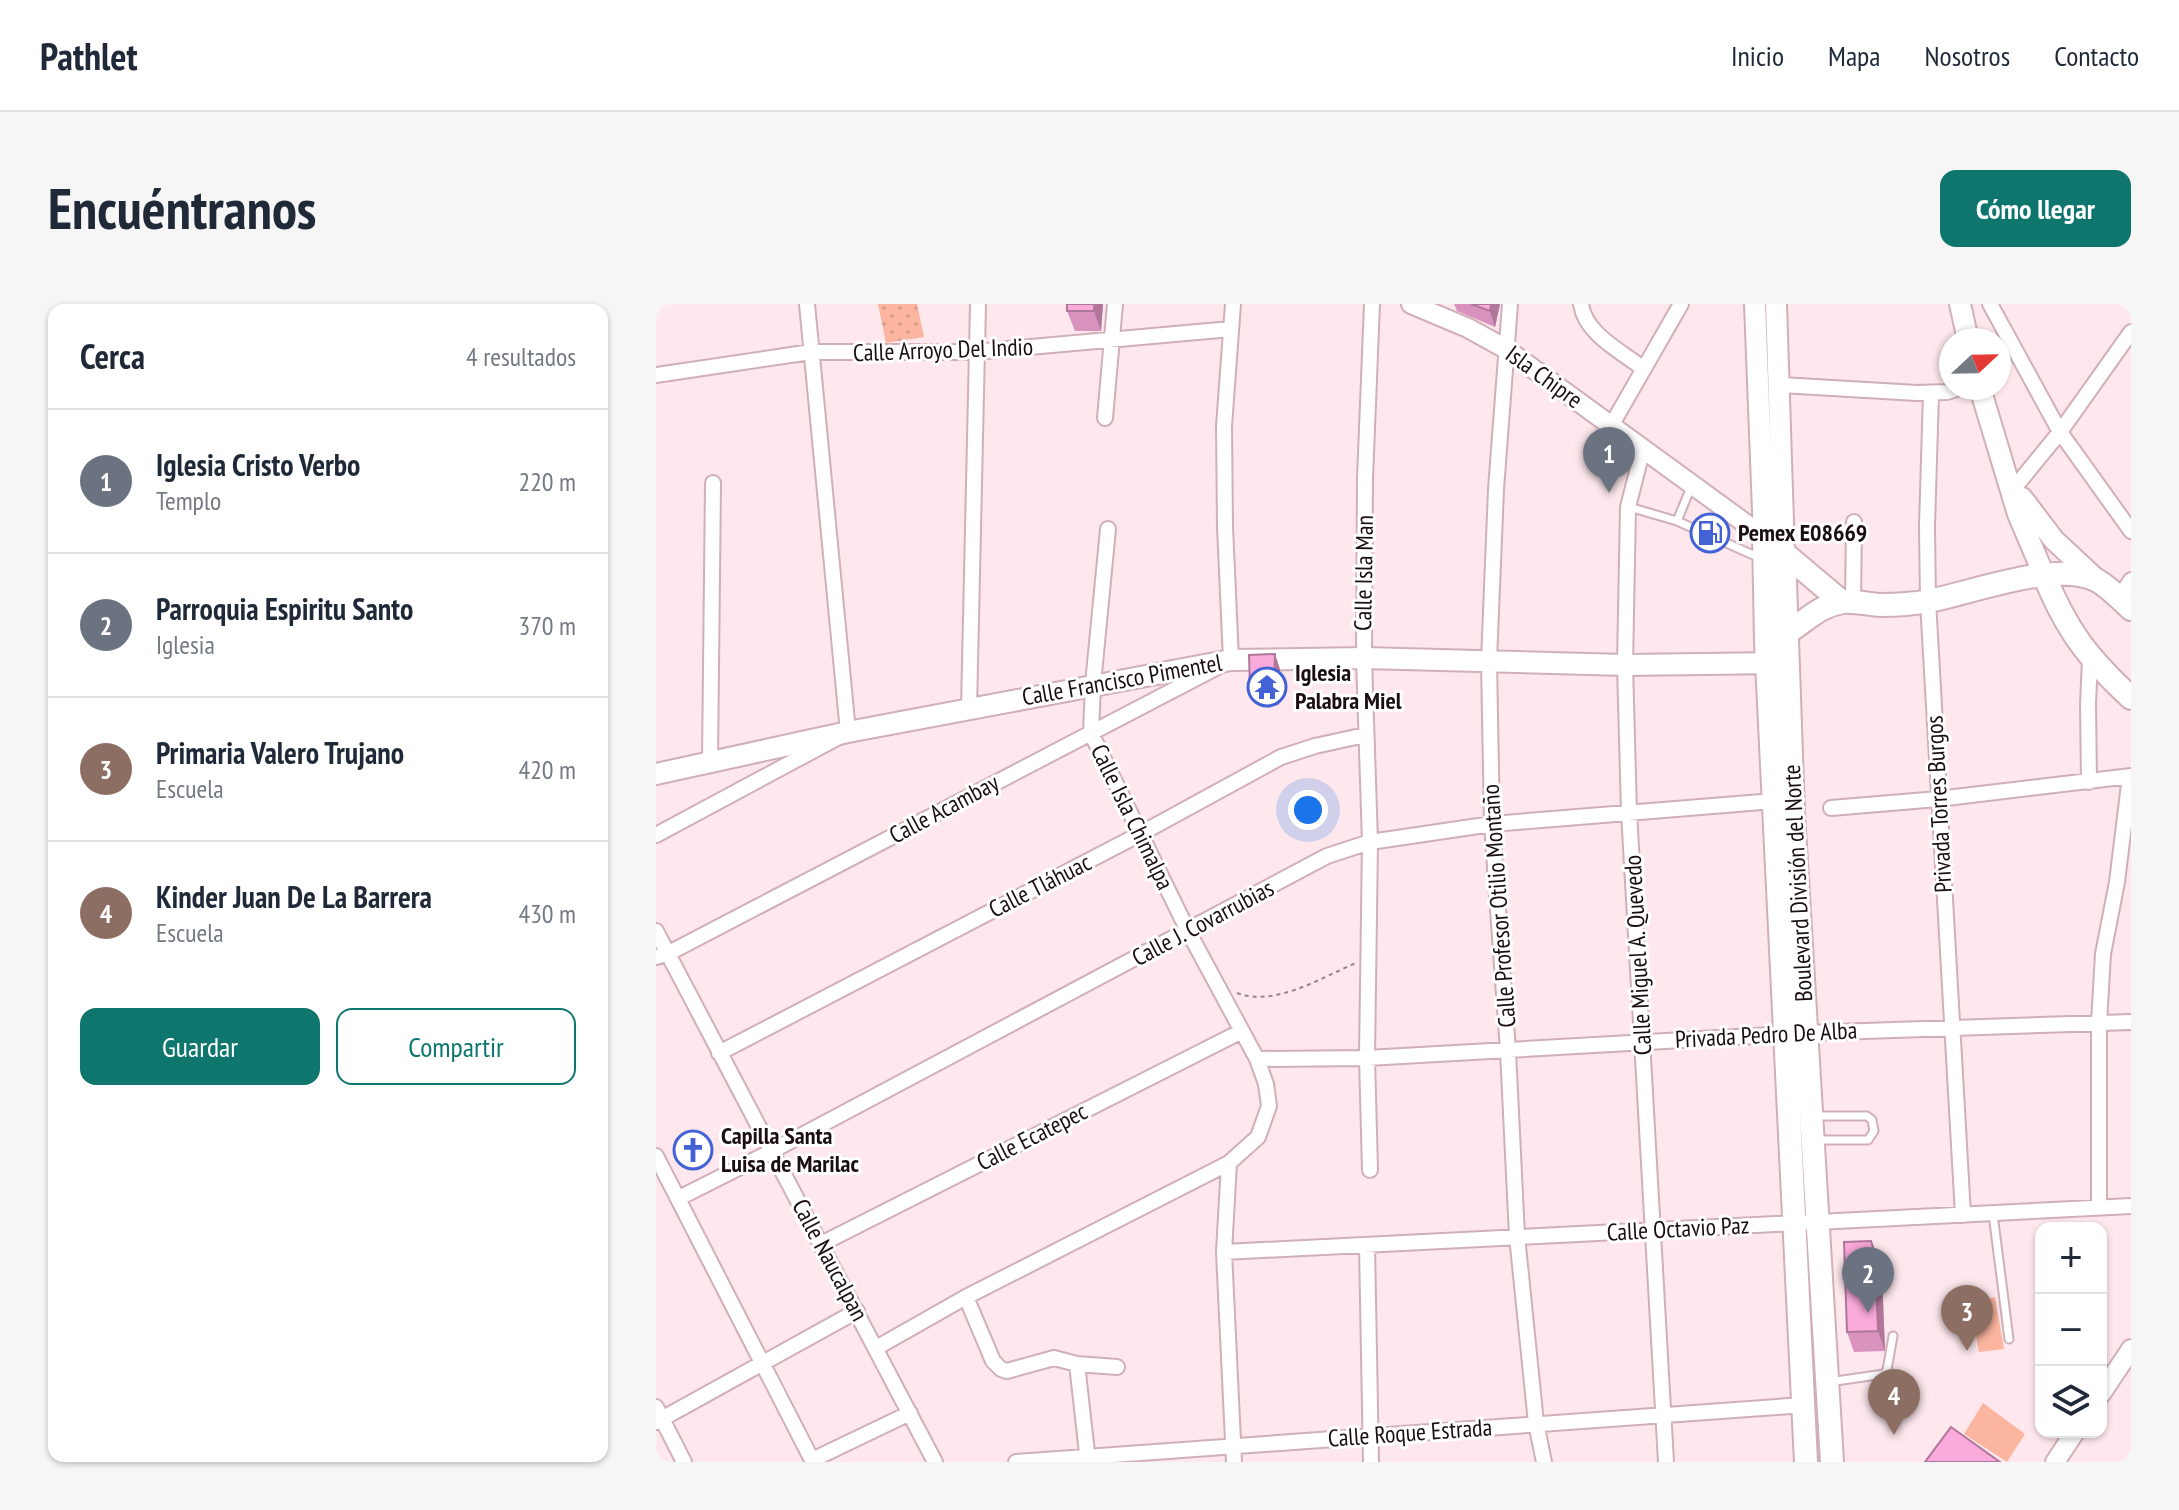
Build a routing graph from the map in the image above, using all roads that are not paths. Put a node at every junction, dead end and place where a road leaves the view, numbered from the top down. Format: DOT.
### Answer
graph roads {
  1 [pos="807,304"];
  2 [pos="978,304"];
  3 [pos="1115,304"];
  4 [pos="1233,304"];
  5 [pos="1372,304"];
  6 [pos="1411,304"];
  7 [pos="1510,304"];
  8 [pos="1581,304"];
  9 [pos="1681,304"];
  10 [pos="1755,304"];
  11 [pos="1776,304"];
  12 [pos="1990,304"];
  13 [pos="1964,307"];
  14 [pos="1967,328"];
  15 [pos="1231,329"];
  16 [pos="2131,332"];
  17 [pos="1112,341"];
  18 [pos="1506,349"];
  19 [pos="811,352"];
  20 [pos="975,352"];
  21 [pos="1644,369"];
  22 [pos="656,375"];
  23 [pos="1781,385"];
  24 [pos="1939,392"];
  25 [pos="1931,393"];
  26 [pos="1984,400"];
  27 [pos="1105,418"];
  28 [pos="1611,426"];
  29 [pos="2060,432"];
  30 [pos="1643,448"];
  31 [pos="713,483"];
  32 [pos="1692,485"];
  33 [pos="2013,489"];
  34 [pos="1628,507"];
  35 [pos="1677,521"];
  36 [pos="1854,522"];
  37 [pos="1108,529"];
  38 [pos="2131,531"];
  39 [pos="1764,537"];
  40 [pos="1778,560"];
  41 [pos="2044,575"];
  42 [pos="2014,580"];
  43 [pos="2097,580"];
  44 [pos="2127,596"];
  45 [pos="1928,601"];
  46 [pos="1848,602"];
  47 [pos="2055,602"];
  48 [pos="1777,650"];
  49 [pos="1364,658"];
  50 [pos="2090,659"];
  51 [pos="1231,660"];
  52 [pos="1489,661"];
  53 [pos="1625,665"];
  54 [pos="1093,684"];
  55 [pos="2131,698"];
  56 [pos="969,709"];
  57 [pos="848,732"];
  58 [pos="1091,733"];
  59 [pos="1365,735"];
  60 [pos="710,761"];
  61 [pos="656,774"];
  62 [pos="2130,776"];
  63 [pos="2089,782"];
  64 [pos="1938,799"];
  65 [pos="1774,801"];
  66 [pos="1831,808"];
  67 [pos="1629,812"];
  68 [pos="1492,824"];
  69 [pos="1140,834"];
  70 [pos="656,835"];
  71 [pos="1370,842"];
  72 [pos="656,931"];
  73 [pos="1188,931"];
  74 [pos="662,956"];
  75 [pos="2131,1022"];
  76 [pos="2099,1023"];
  77 [pos="1951,1026"];
  78 [pos="1242,1031"];
  79 [pos="1796,1033"];
  80 [pos="1642,1041"];
  81 [pos="1508,1051"];
  82 [pos="719,1053"];
  83 [pos="1367,1058"];
  84 [pos="1257,1059"];
  85 [pos="1811,1116"];
  86 [pos="1813,1140"];
  87 [pos="772,1151"];
  88 [pos="656,1156"];
  89 [pos="1229,1163"];
  90 [pos="1370,1170"];
  91 [pos="662,1183"];
  92 [pos="679,1198"];
  93 [pos="2131,1206"];
  94 [pos="2099,1207"];
  95 [pos="1993,1214"];
  96 [pos="1963,1215"];
  97 [pos="1806,1222"];
  98 [pos="1654,1230"];
  99 [pos="1517,1236"];
  100 [pos="821,1244"];
  101 [pos="1367,1245"];
  102 [pos="1224,1252"];
  103 [pos="966,1297"];
  104 [pos="857,1311"];
  105 [pos="1893,1336"];
  106 [pos="2009,1339"];
  107 [pos="876,1348"];
  108 [pos="2131,1349"];
  109 [pos="762,1362"];
  110 [pos="1077,1364"];
  111 [pos="1117,1367"];
  112 [pos="1827,1382"];
  113 [pos="2107,1385"];
  114 [pos="1804,1405"];
  115 [pos="910,1413"];
  116 [pos="1664,1415"];
  117 [pos="658,1416"];
  118 [pos="1536,1423"];
  119 [pos="1369,1435"];
  120 [pos="2071,1438"];
  121 [pos="1234,1455"];
  122 [pos="1088,1458"];
  123 [pos="812,1461"];
  124 [pos="684,1462"];
  125 [pos="935,1462"];
  126 [pos="1016,1462"];
  127 [pos="1371,1462"];
  128 [pos="1544,1462"];
  129 [pos="1666,1462"];
  130 [pos="1806,1462"];
  131 [pos="1832,1462"];
  132 [pos="2055,1462"];
  1 -- 19 [label="street"];
  2 -- 20 [label="street"];
  3 -- 17 [label="street"];
  4 -- 15 [label="street"];
  5 -- 49 [label="street, Calle Isla Man"];
  6 -- 18 [label="street, Isla Chipre"];
  7 -- 18 [label="street, Calle Profesor Otilio Montaño"];
  8 -- 21 [label="street"];
  9 -- 21 [label="street"];
  10 -- 39 [label="main road"];
  11 -- 23 [label="main road, Boulevard División del Norte"];
  12 -- 29 [label="street"];
  13 -- 14 [label="main road"];
  15 -- 17 [label="street, Calle Arroyo Del Indio"];
  15 -- 51 [label="street"];
  16 -- 29 [label="street"];
  17 -- 20 [label="street, Calle Arroyo Del Indio"];
  17 -- 27 [label="street"];
  18 -- 28 [label="street, Isla Chipre"];
  18 -- 52 [label="street, Calle Profesor Otilio Montaño"];
  19 -- 20 [label="street, Calle Arroyo Del Indio"];
  19 -- 22 [label="street, Calle Arroyo Del Indio"];
  19 -- 57 [label="street"];
  20 -- 56 [label="street"];
  21 -- 28 [label="street"];
  23 -- 25 [label="street"];
  23 -- 40 [label="main road, Boulevard División del Norte"];
  24 -- 25 [label="street"];
  25 -- 45 [label="street, Privada Torres Burgos"];
  26 -- 33 [label="main road"];
  28 -- 30 [label="street, Isla Chipre"];
  29 -- 33 [label="street"];
  29 -- 38 [label="street"];
  30 -- 32 [label="street, Isla Chipre"];
  30 -- 34 [label="street, Calle Miguel A. Quevedo"];
  31 -- 60 [label="street"];
  32 -- 35 [label="lane"];
  32 -- 39 [label="street, Isla Chipre"];
  33 -- 41 [label="main road"];
  33 -- 43 [label="main road"];
  34 -- 35 [label="lane"];
  34 -- 53 [label="street, Calle Miguel A. Quevedo"];
  35 -- 40 [label="lane"];
  36 -- 46 [label="street"];
  37 -- 54 [label="street, Calle Isla Chimalpa"];
  39 -- 40 [label="main road, Isla Chipre"];
  40 -- 46 [label="main road"];
  40 -- 48 [label="main road, Boulevard División del Norte"];
  41 -- 42 [label="main road"];
  41 -- 43 [label="main road"];
  41 -- 47 [label="main road"];
  42 -- 45 [label="main road"];
  42 -- 47 [label="main road"];
  43 -- 44 [label="main road"];
  45 -- 46 [label="main road"];
  45 -- 64 [label="street, Privada Torres Burgos"];
  46 -- 48 [label="main road"];
  47 -- 50 [label="main road"];
  48 -- 53 [label="main road, Calle Francisco Pimentel"];
  48 -- 65 [label="main road, Boulevard División del Norte"];
  48 -- 79 [label="main road, Boulevard División del Norte"];
  49 -- 51 [label="main road, Calle Francisco Pimentel"];
  49 -- 52 [label="main road, Calle Francisco Pimentel"];
  49 -- 59 [label="street, Calle Isla Man"];
  50 -- 55 [label="main road"];
  50 -- 63 [label="street"];
  51 -- 54 [label="main road, Calle Francisco Pimentel"];
  51 -- 58 [label="street, Calle Acambay"];
  52 -- 53 [label="main road, Calle Francisco Pimentel"];
  52 -- 68 [label="street, Calle Profesor Otilio Montaño"];
  53 -- 67 [label="street, Calle Miguel A. Quevedo"];
  54 -- 56 [label="main road, Calle Francisco Pimentel"];
  54 -- 58 [label="street, Calle Isla Chimalpa"];
  56 -- 57 [label="main road, Calle Francisco Pimentel"];
  57 -- 60 [label="main road, Calle Francisco Pimentel"];
  57 -- 70 [label="street"];
  58 -- 69 [label="street, Calle Isla Chimalpa"];
  58 -- 74 [label="street, Calle Acambay"];
  59 -- 69 [label="street, Calle Tláhuac"];
  59 -- 71 [label="street, Calle Isla Man"];
  60 -- 61 [label="main road, Calle Francisco Pimentel"];
  62 -- 63 [label="street"];
  62 -- 76 [label="street"];
  63 -- 64 [label="street"];
  64 -- 66 [label="street"];
  64 -- 77 [label="street, Privada Torres Burgos"];
  65 -- 67 [label="street, Calle J. Covarrubias"];
  65 -- 79 [label="main road, Boulevard División del Norte"];
  67 -- 68 [label="street, Calle J. Covarrubias"];
  67 -- 80 [label="street, Calle Miguel A. Quevedo"];
  68 -- 71 [label="street, Calle J. Covarrubias"];
  68 -- 81 [label="street, Calle Profesor Otilio Montaño"];
  69 -- 73 [label="street, Calle Isla Chimalpa"];
  69 -- 82 [label="street, Calle Tláhuac"];
  71 -- 73 [label="street, Calle J. Covarrubias"];
  71 -- 83 [label="street, Calle Isla Man"];
  72 -- 74 [label="street, Calle Naucalpan"];
  73 -- 78 [label="street, Calle Isla Chimalpa"];
  73 -- 87 [label="street, Calle J. Covarrubias"];
  74 -- 82 [label="street, Calle Naucalpan"];
  75 -- 76 [label="street, Privada Pedro De Alba"];
  76 -- 77 [label="street, Privada Pedro De Alba"];
  76 -- 94 [label="street"];
  77 -- 79 [label="street, Privada Pedro De Alba"];
  77 -- 96 [label="street, Privada Torres Burgos"];
  78 -- 84 [label="street, Calle Isla Chimalpa"];
  78 -- 100 [label="street, Calle Ecatepec"];
  79 -- 80 [label="street, Privada Pedro De Alba"];
  79 -- 85 [label="main road, Boulevard División del Norte"];
  79 -- 97 [label="main road, Boulevard División del Norte"];
  80 -- 81 [label="street, Privada Pedro De Alba"];
  80 -- 98 [label="street, Calle Miguel A. Quevedo"];
  81 -- 83 [label="street, Privada Pedro De Alba"];
  81 -- 99 [label="street, Calle Profesor Otilio Montaño"];
  82 -- 87 [label="street, Calle Naucalpan"];
  83 -- 84 [label="street, Privada Pedro De Alba"];
  83 -- 90 [label="street, Calle Isla Man"];
  84 -- 89 [label="street, Calle Isla Chimalpa"];
  85 -- 86 [label="main road, Boulevard División del Norte"];
  85 -- 86 [label="lane"];
  86 -- 97 [label="main road, Boulevard División del Norte"];
  87 -- 92 [label="street, Calle J. Covarrubias"];
  87 -- 100 [label="street, Calle Naucalpan"];
  88 -- 91 [label="street"];
  89 -- 102 [label="street"];
  89 -- 103 [label="street, Calle Isla Chimalpa"];
  91 -- 92 [label="street"];
  92 -- 109 [label="street"];
  93 -- 94 [label="street, Calle Octavio Paz"];
  94 -- 95 [label="street, Calle Octavio Paz"];
  95 -- 96 [label="street, Calle Octavio Paz"];
  95 -- 106 [label="lane"];
  96 -- 97 [label="street, Calle Octavio Paz"];
  97 -- 98 [label="street, Calle Octavio Paz"];
  97 -- 112 [label="main road, Boulevard División del Norte"];
  97 -- 114 [label="main road, Boulevard División del Norte"];
  98 -- 99 [label="street, Calle Octavio Paz"];
  98 -- 116 [label="street, Calle Miguel A. Quevedo"];
  99 -- 101 [label="street, Calle Octavio Paz"];
  99 -- 118 [label="street, Calle Profesor Otilio Montaño"];
  100 -- 104 [label="street, Calle Naucalpan"];
  101 -- 102 [label="street, Calle Octavio Paz"];
  101 -- 119 [label="street"];
  102 -- 121 [label="street"];
  103 -- 107 [label="street, Calle Isla Chimalpa"];
  103 -- 110 [label="street"];
  104 -- 107 [label="street, Calle Naucalpan"];
  104 -- 109 [label="street"];
  105 -- 112 [label="lane"];
  107 -- 115 [label="street, Calle Naucalpan"];
  108 -- 113 [label="street"];
  109 -- 117 [label="street"];
  109 -- 123 [label="street"];
  110 -- 111 [label="street"];
  110 -- 122 [label="street"];
  112 -- 131 [label="main road, Boulevard División del Norte"];
  114 -- 116 [label="street, Calle Roque Estrada"];
  114 -- 130 [label="main road, Boulevard División del Norte"];
  115 -- 123 [label="street"];
  115 -- 125 [label="street, Calle Naucalpan"];
  116 -- 118 [label="street, Calle Roque Estrada"];
  116 -- 129 [label="street, Calle Miguel A. Quevedo"];
  117 -- 124 [label="street"];
  118 -- 119 [label="street, Calle Roque Estrada"];
  118 -- 128 [label="street, Calle Profesor Otilio Montaño"];
  119 -- 121 [label="street, Calle Roque Estrada"];
  119 -- 127 [label="street"];
  120 -- 132 [label="street"];
  121 -- 122 [label="street, Calle Roque Estrada"];
  122 -- 126 [label="street, Calle Roque Estrada"];
}
